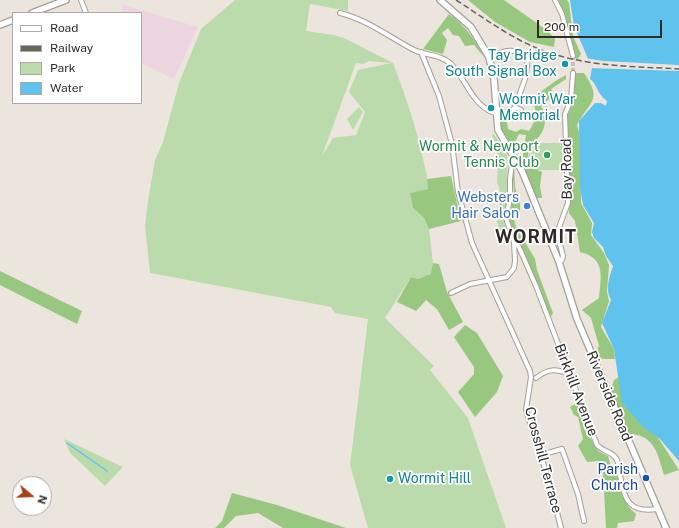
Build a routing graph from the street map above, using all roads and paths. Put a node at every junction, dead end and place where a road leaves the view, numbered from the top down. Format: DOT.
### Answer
graph roads {
  1 [pos="66,0"];
  2 [pos="81,0"];
  3 [pos="440,0"];
  4 [pos="555,0"];
  5 [pos="35,12"];
  6 [pos="86,12"];
  7 [pos="340,13"];
  8 [pos="12,20"];
  9 [pos="0,25"];
  10 [pos="421,52"];
  11 [pos="573,56"];
  12 [pos="489,57"];
  13 [pos="573,73"];
  14 [pos="515,107"];
  15 [pos="495,113"];
  16 [pos="514,159"];
  17 [pos="514,242"];
  18 [pos="558,262"];
  19 [pos="489,280"];
  20 [pos="451,293"];
  21 [pos="571,374"];
  22 [pos="536,378"];
  23 [pos="540,455"];
  24 [pos="657,509"];
  25 [pos="584,520"];
  26 [pos="561,528"];
  27 [pos="666,528"];
  1 -- 5 [label="main road"];
  2 -- 6 [label="street"];
  3 -- 12 [label="main road, Riverside Road"];
  4 -- 11 [label="street"];
  7 -- 10 [label="street"];
  8 -- 9 [label="main road"];
  10 -- 15 [label="street"];
  10 -- 19 [label="street, Crosshill Terrace"];
  12 -- 14 [label="street"];
  12 -- 15 [label="main road, Riverside Road"];
  13 -- 18 [label="street, Bay Road"];
  15 -- 16 [label="main road, Riverside Road"];
  16 -- 17 [label="street"];
  16 -- 18 [label="main road, Riverside Road"];
  17 -- 19 [label="street"];
  17 -- 21 [label="street, Birkhill Avenue"];
  18 -- 24 [label="main road, Riverside Road"];
  19 -- 20 [label="street"];
  19 -- 23 [label="street, Crosshill Terrace"];
  21 -- 22 [label="street"];
  21 -- 24 [label="street, Birkhill Avenue"];
  23 -- 25 [label="street"];
  23 -- 26 [label="street, Crosshill Terrace"];
  24 -- 27 [label="main road, Riverside Road"];
}
